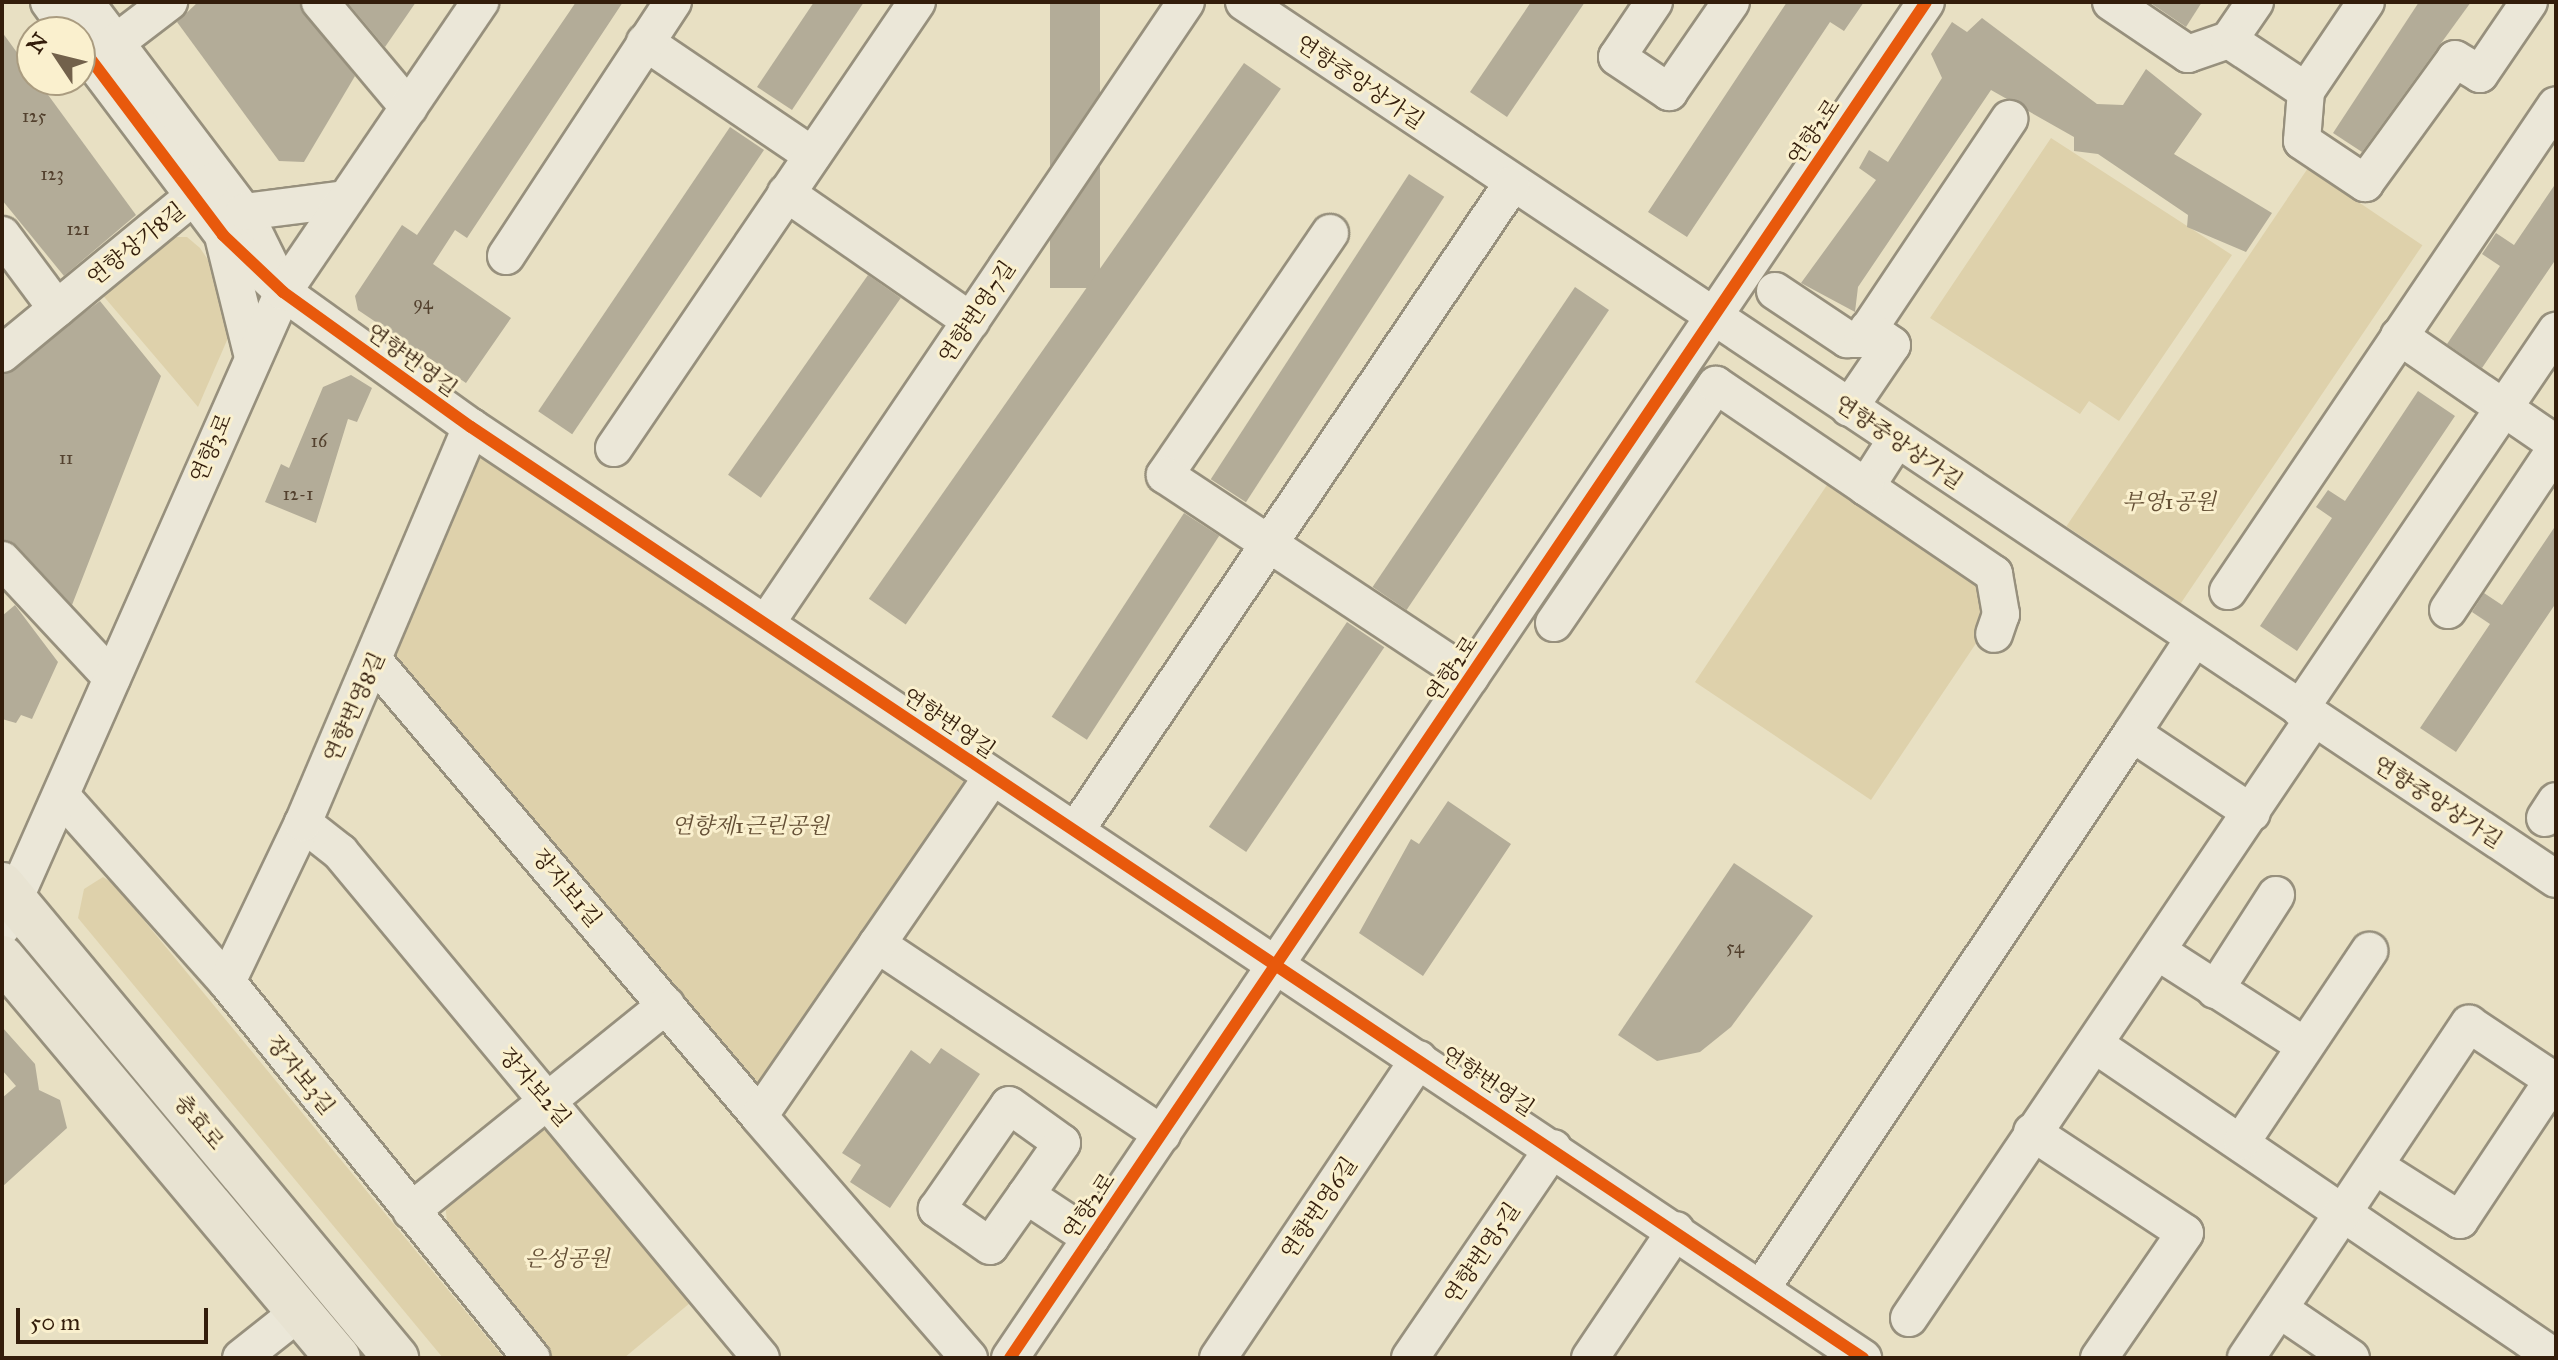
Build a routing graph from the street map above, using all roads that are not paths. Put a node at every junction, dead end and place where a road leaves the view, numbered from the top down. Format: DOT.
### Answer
graph roads {
  1 [pos="169,2"];
  2 [pos="320,2"];
  3 [pos="480,2"];
  4 [pos="673,2"];
  5 [pos="917,2"];
  6 [pos="1186,2"];
  7 [pos="1244,2"];
  8 [pos="1654,2"];
  9 [pos="1731,2"];
  10 [pos="1926,2"];
  11 [pos="2111,2"];
  12 [pos="2255,2"];
  13 [pos="2366,2"];
  14 [pos="2529,2"];
  15 [pos="2229,40"];
  16 [pos="645,42"];
  17 [pos="96,50"];
  18 [pos="2306,91"];
  19 [pos="2556,105"];
  20 [pos="409,108"];
  21 [pos="2009,119"];
  22 [pos="812,155"];
  23 [pos="1511,185"];
  24 [pos="204,188"];
  25 [pos="786,193"];
  26 [pos="345,199"];
  27 [pos="234,223"];
  28 [pos="1330,233"];
  29 [pos="2,235"];
  30 [pos="506,256"];
  31 [pos="1775,291"];
  32 [pos="283,292"];
  33 [pos="57,309"];
  34 [pos="1715,318"];
  35 [pos="971,321"];
  36 [pos="1868,329"];
  37 [pos="2556,331"];
  38 [pos="2399,336"];
  39 [pos="252,353"];
  40 [pos="2,354"];
  41 [pos="1849,408"];
  42 [pos="2504,408"];
  43 [pos="471,427"];
  44 [pos="1896,440"];
  45 [pos="2556,446"];
  46 [pos="614,448"];
  47 [pos="1866,487"];
  48 [pos="1268,542"];
  49 [pos="2,560"];
  50 [pos="2228,591"];
  51 [pos="2448,610"];
  52 [pos="767,622"];
  53 [pos="1554,623"];
  54 [pos="1994,634"];
  55 [pos="2193,640"];
  56 [pos="374,661"];
  57 [pos="1470,677"];
  58 [pos="112,678"];
  59 [pos="2307,714"];
  60 [pos="2132,733"];
  61 [pos="992,777"];
  62 [pos="63,798"];
  63 [pos="2252,813"];
  64 [pos="303,823"];
  65 [pos="1076,830"];
  66 [pos="2556,879"];
  67 [pos="2276,895"];
  68 [pos="7,905"];
  69 [pos="877,944"];
  70 [pos="2369,951"];
  71 [pos="2160,953"];
  72 [pos="2,958"];
  73 [pos="1278,962"];
  74 [pos="227,982"];
  75 [pos="2215,990"];
  76 [pos="666,1005"];
  77 [pos="2097,1046"];
  78 [pos="2305,1046"];
  79 [pos="1419,1059"];
  80 [pos="549,1101"];
  81 [pos="759,1116"];
  82 [pos="2032,1132"];
  83 [pos="1162,1134"];
  84 [pos="2242,1141"];
  85 [pos="1553,1148"];
  86 [pos="2375,1166"];
  87 [pos="1026,1195"];
  88 [pos="2345,1210"];
  89 [pos="411,1211"];
  90 [pos="1676,1230"];
  91 [pos="1091,1238"];
  92 [pos="1761,1289"];
  93 [pos="2279,1309"];
  94 [pos="299,1312"];
  95 [pos="1909,1318"];
  96 [pos="241,1358"];
  97 [pos="338,1358"];
  98 [pos="396,1358"];
  99 [pos="532,1358"];
  100 [pos="761,1358"];
  101 [pos="969,1358"];
  102 [pos="1010,1358"];
  103 [pos="1218,1358"];
  104 [pos="1410,1358"];
  105 [pos="1590,1358"];
  106 [pos="1863,1358"];
  107 [pos="2099,1358"];
  108 [pos="2246,1358"];
  109 [pos="2351,1358"];
  110 [pos="2556,1358"];
  1 -- 17 [label="street"];
  2 -- 20 [label="street"];
  3 -- 20 [label="street, 연향3로"];
  4 -- 16 [label="street"];
  5 -- 22 [label="street"];
  6 -- 35 [label="street, 연향번영7길"];
  7 -- 23 [label="street, 연향중앙상가길"];
  8 -- 9 [label="street"];
  10 -- 34 [label="street, 연향2로"];
  11 -- 15 [label="street"];
  12 -- 15 [label="street"];
  13 -- 18 [label="street"];
  14 -- 18 [label="street"];
  15 -- 18 [label="street"];
  16 -- 22 [label="street"];
  16 -- 30 [label="street"];
  17 -- 24 [label="street, 연향번영길"];
  19 -- 38 [label="street"];
  20 -- 26 [label="street, 연향3로"];
  21 -- 36 [label="street"];
  22 -- 25 [label="street"];
  23 -- 34 [label="street, 연향중앙상가길"];
  23 -- 48 [label="street"];
  24 -- 27 [label="street, 연향번영길"];
  24 -- 33 [label="street, 연향상가8길"];
  25 -- 35 [label="street"];
  25 -- 46 [label="street"];
  26 -- 27 [label="street"];
  26 -- 32 [label="street, 연향3로"];
  27 -- 32 [label="street, 연향번영길"];
  27 -- 39 [label="street"];
  28 -- 48 [label="street"];
  29 -- 33 [label="street"];
  31 -- 36 [label="street"];
  32 -- 39 [label="street, 연향3로"];
  32 -- 43 [label="street, 연향번영길"];
  33 -- 40 [label="street, 연향상가8길"];
  34 -- 41 [label="street, 연향중앙상가길"];
  34 -- 57 [label="street, 연향2로"];
  35 -- 52 [label="street, 연향번영7길"];
  36 -- 41 [label="street"];
  37 -- 42 [label="street"];
  38 -- 42 [label="street"];
  38 -- 50 [label="street"];
  39 -- 58 [label="street, 연향3로"];
  41 -- 44 [label="street, 연향중앙상가길"];
  42 -- 45 [label="street"];
  42 -- 59 [label="street"];
  43 -- 52 [label="street, 연향번영길"];
  43 -- 56 [label="street, 연향번영8길"];
  44 -- 47 [label="street"];
  44 -- 55 [label="street, 연향중앙상가길"];
  45 -- 51 [label="street"];
  47 -- 53 [label="street"];
  47 -- 54 [label="street"];
  48 -- 57 [label="street"];
  48 -- 65 [label="street"];
  49 -- 58 [label="street"];
  52 -- 61 [label="street, 연향번영길"];
  55 -- 59 [label="street, 연향중앙상가길"];
  55 -- 60 [label="street"];
  56 -- 64 [label="street, 연향번영8길"];
  56 -- 76 [label="street, 장자보1길"];
  57 -- 73 [label="street, 연향2로"];
  58 -- 62 [label="street, 연향3로"];
  59 -- 63 [label="street"];
  59 -- 66 [label="street, 연향중앙상가길"];
  60 -- 63 [label="street"];
  60 -- 92 [label="street"];
  61 -- 65 [label="street, 연향번영길"];
  61 -- 69 [label="street"];
  62 -- 68 [label="street, 연향3로"];
  62 -- 74 [label="street, 장자보3길"];
  63 -- 71 [label="street"];
  64 -- 74 [label="street, 연향번영8길"];
  64 -- 80 [label="street, 장자보2길"];
  65 -- 73 [label="street, 연향번영길"];
  67 -- 75 [label="street"];
  68 -- 98 [label="main road, 충효로"];
  69 -- 81 [label="street"];
  69 -- 83 [label="street"];
  70 -- 78 [label="street"];
  71 -- 75 [label="street"];
  71 -- 77 [label="street"];
  72 -- 94 [label="main road, 충효로"];
  73 -- 79 [label="street, 연향번영길"];
  73 -- 83 [label="street, 연향2로"];
  74 -- 89 [label="street, 장자보3길"];
  75 -- 78 [label="street"];
  76 -- 80 [label="street"];
  76 -- 81 [label="street, 장자보1길"];
  77 -- 82 [label="street"];
  77 -- 84 [label="street"];
  78 -- 84 [label="street"];
  79 -- 85 [label="street, 연향번영길"];
  79 -- 103 [label="street, 연향번영6길"];
  80 -- 89 [label="street"];
  80 -- 100 [label="street, 장자보2길"];
  81 -- 101 [label="street, 장자보1길"];
  82 -- 95 [label="street"];
  82 -- 107 [label="street"];
  83 -- 91 [label="street, 연향2로"];
  84 -- 88 [label="street"];
  85 -- 90 [label="street, 연향번영길"];
  85 -- 104 [label="street, 연향번영5길"];
  86 -- 86 [label="street"];
  86 -- 88 [label="street"];
  87 -- 91 [label="street"];
  88 -- 93 [label="street"];
  88 -- 110 [label="street"];
  89 -- 99 [label="street, 장자보3길"];
  90 -- 92 [label="street, 연향번영길"];
  90 -- 105 [label="street"];
  91 -- 102 [label="street, 연향2로"];
  92 -- 106 [label="street, 연향번영길"];
  93 -- 108 [label="street"];
  93 -- 109 [label="street"];
  94 -- 96 [label="street"];
  94 -- 97 [label="main road, 충효로"];
}
